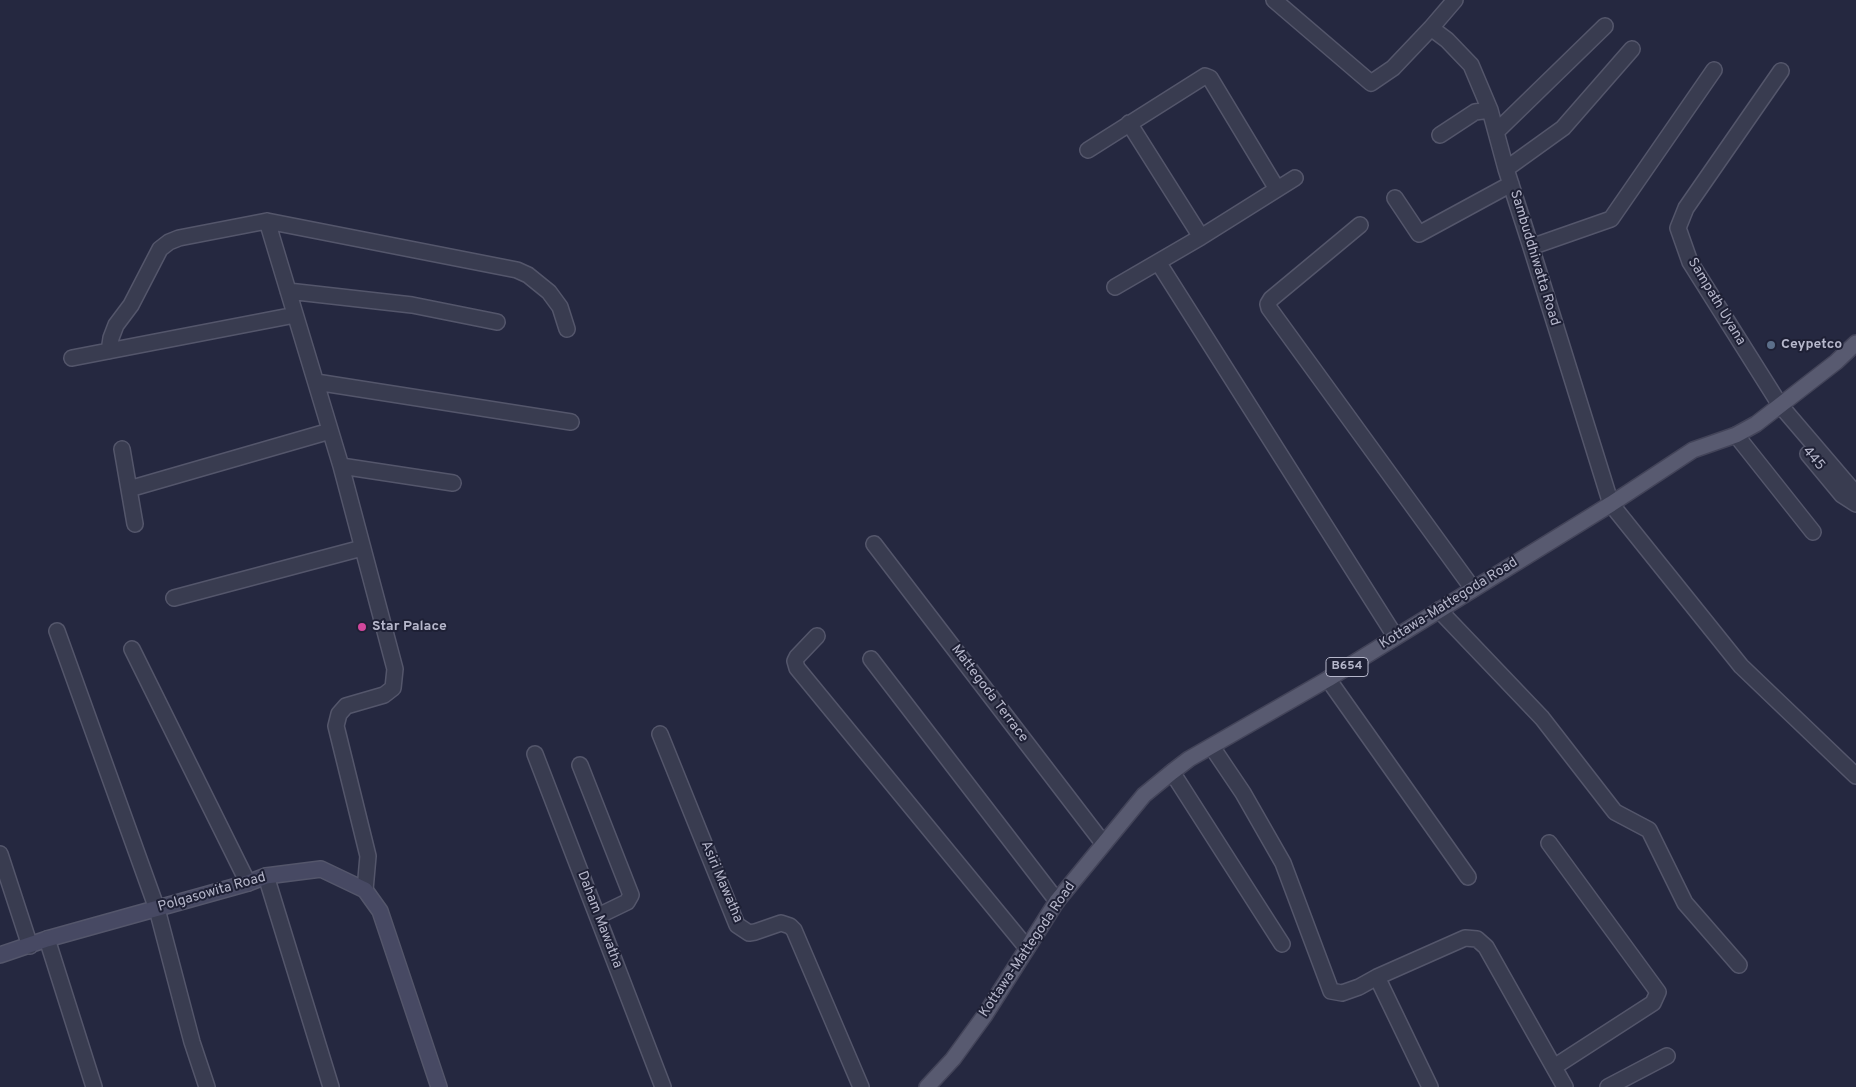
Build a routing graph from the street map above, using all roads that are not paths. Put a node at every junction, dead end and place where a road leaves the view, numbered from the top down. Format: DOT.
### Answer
graph roads {
  1 [pos="1274,0"];
  2 [pos="1455,0"];
  3 [pos="1604,26"];
  4 [pos="1431,28"];
  5 [pos="1632,49"];
  6 [pos="1714,70"];
  7 [pos="1781,71"];
  8 [pos="1490,110"];
  9 [pos="1129,123"];
  10 [pos="1496,132"];
  11 [pos="1440,135"];
  12 [pos="1088,150"];
  13 [pos="1506,169"];
  14 [pos="1295,178"];
  15 [pos="1511,184"];
  16 [pos="1277,189"];
  17 [pos="1396,198"];
  18 [pos="267,221"];
  19 [pos="1360,225"];
  20 [pos="1201,237"];
  21 [pos="1531,247"];
  22 [pos="1158,262"];
  23 [pos="1115,287"];
  24 [pos="288,291"];
  25 [pos="295,315"];
  26 [pos="497,322"];
  27 [pos="567,329"];
  28 [pos="1856,343"];
  29 [pos="109,351"];
  30 [pos="72,358"];
  31 [pos="316,382"];
  32 [pos="1776,408"];
  33 [pos="571,422"];
  34 [pos="330,431"];
  35 [pos="1736,435"];
  36 [pos="122,449"];
  37 [pos="341,466"];
  38 [pos="453,484"];
  39 [pos="129,489"];
  40 [pos="1856,494"];
  41 [pos="1610,504"];
  42 [pos="1856,504"];
  43 [pos="135,524"];
  44 [pos="1813,532"];
  45 [pos="874,544"];
  46 [pos="362,548"];
  47 [pos="1473,589"];
  48 [pos="174,598"];
  49 [pos="1438,610"];
  50 [pos="57,631"];
  51 [pos="817,636"];
  52 [pos="1395,636"];
  53 [pos="132,649"];
  54 [pos="872,659"];
  55 [pos="1328,679"];
  56 [pos="660,734"];
  57 [pos="1212,747"];
  58 [pos="535,754"];
  59 [pos="580,765"];
  60 [pos="1172,772"];
  61 [pos="1856,776"];
  62 [pos="1103,843"];
  63 [pos="1549,843"];
  64 [pos="0,854"];
  65 [pos="266,876"];
  66 [pos="1468,877"];
  67 [pos="248,883"];
  68 [pos="365,890"];
  69 [pos="1058,901"];
  70 [pos="158,909"];
  71 [pos="598,916"];
  72 [pos="47,940"];
  73 [pos="1282,944"];
  74 [pos="30,946"];
  75 [pos="1026,948"];
  76 [pos="0,955"];
  77 [pos="1739,965"];
  78 [pos="1377,978"];
  79 [pos="1667,1056"];
  80 [pos="1554,1067"];
  81 [pos="94,1087"];
  82 [pos="208,1087"];
  83 [pos="331,1087"];
  84 [pos="440,1087"];
  85 [pos="663,1087"];
  86 [pos="861,1087"];
  87 [pos="928,1087"];
  88 [pos="1430,1087"];
  89 [pos="1565,1087"];
  90 [pos="1608,1087"];
  1 -- 4 [label="street"];
  2 -- 4 [label="street"];
  3 -- 10 [label="street"];
  4 -- 8 [label="street, Sambuddhiwatta Road"];
  5 -- 13 [label="street"];
  6 -- 21 [label="street"];
  7 -- 32 [label="street, Sampath Uyana"];
  8 -- 10 [label="street, Sambuddhiwatta Road"];
  8 -- 11 [label="street"];
  9 -- 12 [label="street"];
  9 -- 16 [label="street"];
  9 -- 20 [label="street"];
  10 -- 13 [label="street, Sambuddhiwatta Road"];
  13 -- 15 [label="street, Sambuddhiwatta Road"];
  14 -- 16 [label="street"];
  15 -- 17 [label="street"];
  15 -- 21 [label="street, Sambuddhiwatta Road"];
  16 -- 20 [label="street"];
  18 -- 24 [label="street"];
  18 -- 27 [label="street"];
  18 -- 29 [label="street"];
  19 -- 47 [label="street"];
  20 -- 22 [label="street"];
  21 -- 41 [label="street, Sambuddhiwatta Road"];
  22 -- 23 [label="street"];
  22 -- 52 [label="street"];
  24 -- 25 [label="street"];
  24 -- 26 [label="street"];
  25 -- 29 [label="street"];
  25 -- 31 [label="street"];
  28 -- 32 [label="main road, Kottawa-Mattegoda Road / B654"];
  29 -- 30 [label="street"];
  31 -- 33 [label="street"];
  31 -- 34 [label="street"];
  32 -- 35 [label="main road, Kottawa-Mattegoda Road / B654"];
  32 -- 40 [label="street"];
  32 -- 42 [label="street, 445"];
  34 -- 37 [label="street"];
  34 -- 39 [label="street"];
  35 -- 41 [label="main road, Kottawa-Mattegoda Road / B654"];
  35 -- 44 [label="street"];
  36 -- 39 [label="street"];
  37 -- 38 [label="street"];
  37 -- 46 [label="street"];
  39 -- 43 [label="street"];
  41 -- 47 [label="main road, Kottawa-Mattegoda Road / B654"];
  41 -- 61 [label="street"];
  45 -- 62 [label="street, Mattegoda Terrace"];
  46 -- 48 [label="street"];
  46 -- 68 [label="street"];
  47 -- 49 [label="main road, Kottawa-Mattegoda Road / B654"];
  49 -- 52 [label="main road, Kottawa-Mattegoda Road / B654"];
  49 -- 77 [label="street"];
  50 -- 70 [label="street"];
  51 -- 75 [label="street"];
  52 -- 55 [label="main road, Kottawa-Mattegoda Road / B654"];
  53 -- 67 [label="street"];
  54 -- 69 [label="street"];
  55 -- 57 [label="main road, Kottawa-Mattegoda Road / B654"];
  55 -- 66 [label="street"];
  56 -- 86 [label="street, Asiri Mawatha"];
  57 -- 60 [label="main road, Kottawa-Mattegoda Road / B654"];
  57 -- 78 [label="street"];
  58 -- 71 [label="street, Daham Mawatha"];
  59 -- 71 [label="street"];
  60 -- 62 [label="main road, Kottawa-Mattegoda Road / B654"];
  60 -- 73 [label="street"];
  62 -- 69 [label="main road, Kottawa-Mattegoda Road / B654"];
  63 -- 80 [label="street"];
  64 -- 74 [label="street"];
  65 -- 67 [label="street, Polgasowita Road"];
  65 -- 68 [label="street, Polgasowita Road"];
  65 -- 83 [label="street"];
  67 -- 70 [label="street, Polgasowita Road"];
  68 -- 84 [label="street, Polgasowita Road"];
  69 -- 75 [label="main road, Kottawa-Mattegoda Road / B654"];
  70 -- 72 [label="street, Polgasowita Road"];
  70 -- 82 [label="street"];
  71 -- 85 [label="street, Daham Mawatha"];
  72 -- 74 [label="street, Polgasowita Road"];
  72 -- 81 [label="street"];
  74 -- 76 [label="street, Polgasowita Road"];
  75 -- 87 [label="main road, Kottawa-Mattegoda Road / B654"];
  78 -- 80 [label="street"];
  78 -- 88 [label="street"];
  79 -- 90 [label="street"];
  80 -- 89 [label="street"];
}
